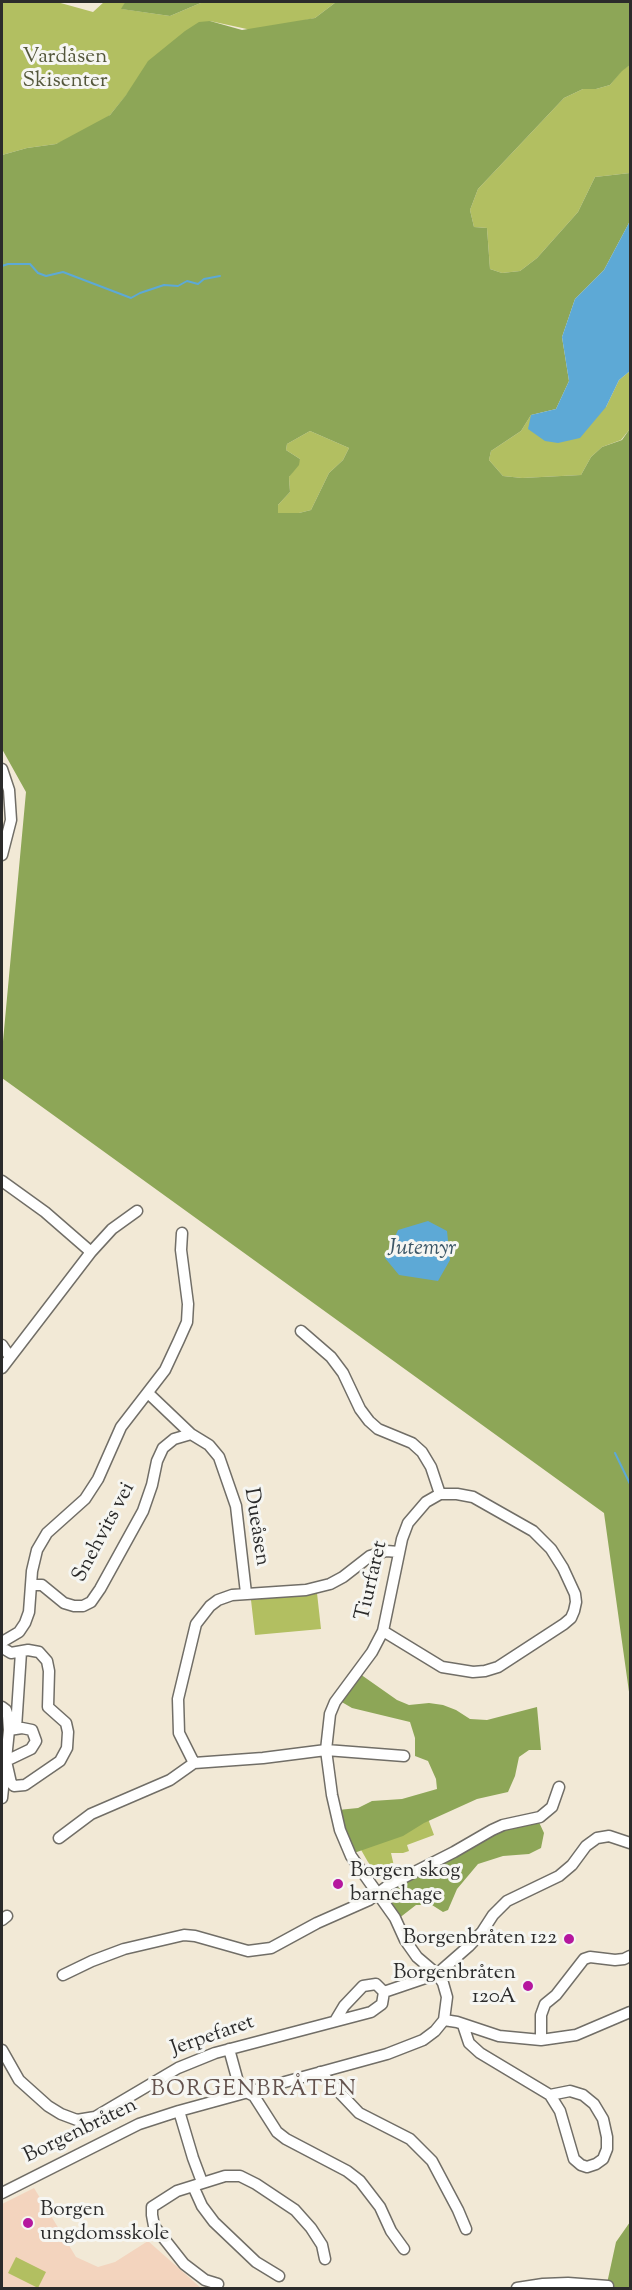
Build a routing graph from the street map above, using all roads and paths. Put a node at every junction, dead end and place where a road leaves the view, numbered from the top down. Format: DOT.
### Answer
graph roads {
  1 [pos="2,769"];
  2 [pos="6,806"];
  3 [pos="2,855"];
  4 [pos="2,1181"];
  5 [pos="138,1210"];
  6 [pos="182,1233"];
  7 [pos="91,1252"];
  8 [pos="301,1331"];
  9 [pos="2,1345"];
  10 [pos="10,1357"];
  11 [pos="2,1368"];
  12 [pos="148,1393"];
  13 [pos="191,1434"];
  14 [pos="440,1494"];
  15 [pos="399,1552"];
  16 [pos="32,1585"];
  17 [pos="246,1593"];
  18 [pos="383,1631"];
  19 [pos="4,1646"];
  20 [pos="21,1652"];
  21 [pos="2,1707"];
  22 [pos="12,1729"];
  23 [pos="326,1750"];
  24 [pos="404,1756"];
  25 [pos="6,1761"];
  26 [pos="194,1762"];
  27 [pos="559,1787"];
  28 [pos="2,1798"];
  29 [pos="59,1838"];
  30 [pos="630,1843"];
  31 [pos="376,1894"];
  32 [pos="630,1956"];
  33 [pos="437,1974"];
  34 [pos="63,1975"];
  35 [pos="384,1992"];
  36 [pos="630,2012"];
  37 [pos="444,2020"];
  38 [pos="335,2021"];
  39 [pos="463,2025"];
  40 [pos="542,2040"];
  41 [pos="229,2049"];
  42 [pos="2,2050"];
  43 [pos="321,2072"];
  44 [pos="248,2092"];
  45 [pos="550,2095"];
  46 [pos="179,2110"];
  47 [pos="198,2184"];
  48 [pos="2,2193"];
  49 [pos="465,2229"];
  50 [pos="404,2249"];
  51 [pos="325,2259"];
  52 [pos="279,2276"];
  53 [pos="218,2284"];
  54 [pos="608,2286"];
  55 [pos="517,2289"];
  1 -- 2 [label="street"];
  2 -- 3 [label="street"];
  4 -- 7 [label="street"];
  5 -- 7 [label="street"];
  6 -- 12 [label="street"];
  7 -- 10 [label="street"];
  8 -- 14 [label="street"];
  9 -- 10 [label="street"];
  10 -- 11 [label="street"];
  12 -- 13 [label="street, Dueåsen"];
  12 -- 16 [label="street"];
  13 -- 16 [label="street, Snehvits vei"];
  13 -- 17 [label="street, Dueåsen"];
  14 -- 15 [label="street, Tiurfaret"];
  14 -- 18 [label="street"];
  15 -- 17 [label="street, Dueåsen"];
  15 -- 18 [label="street, Tiurfaret"];
  16 -- 19 [label="street"];
  17 -- 26 [label="street, Dueåsen"];
  18 -- 23 [label="street, Tiurfaret"];
  19 -- 20 [label="street"];
  20 -- 22 [label="street"];
  20 -- 25 [label="street"];
  21 -- 22 [label="street"];
  22 -- 25 [label="street"];
  22 -- 25 [label="street"];
  23 -- 24 [label="street"];
  23 -- 26 [label="street"];
  23 -- 31 [label="street, Tiurfaret"];
  25 -- 28 [label="street"];
  26 -- 29 [label="street"];
  27 -- 31 [label="street"];
  30 -- 33 [label="street"];
  31 -- 33 [label="street, Tiurfaret"];
  31 -- 34 [label="street"];
  32 -- 40 [label="street"];
  33 -- 35 [label="street"];
  33 -- 37 [label="street"];
  35 -- 38 [label="street, Jerpefaret"];
  35 -- 38 [label="street"];
  36 -- 40 [label="street"];
  37 -- 39 [label="street"];
  37 -- 43 [label="street, Borgenbråten"];
  38 -- 41 [label="street, Jerpefaret"];
  39 -- 40 [label="street"];
  39 -- 45 [label="street"];
  41 -- 42 [label="street, Jerpefaret"];
  41 -- 44 [label="street"];
  43 -- 44 [label="street, Borgenbråten"];
  43 -- 49 [label="street"];
  44 -- 46 [label="street, Borgenbråten"];
  44 -- 50 [label="street"];
  45 -- 45 [label="street"];
  46 -- 47 [label="street"];
  46 -- 48 [label="street, Borgenbråten"];
  47 -- 51 [label="street"];
  47 -- 52 [label="street"];
  47 -- 53 [label="street"];
  54 -- 55 [label="street"];
}
